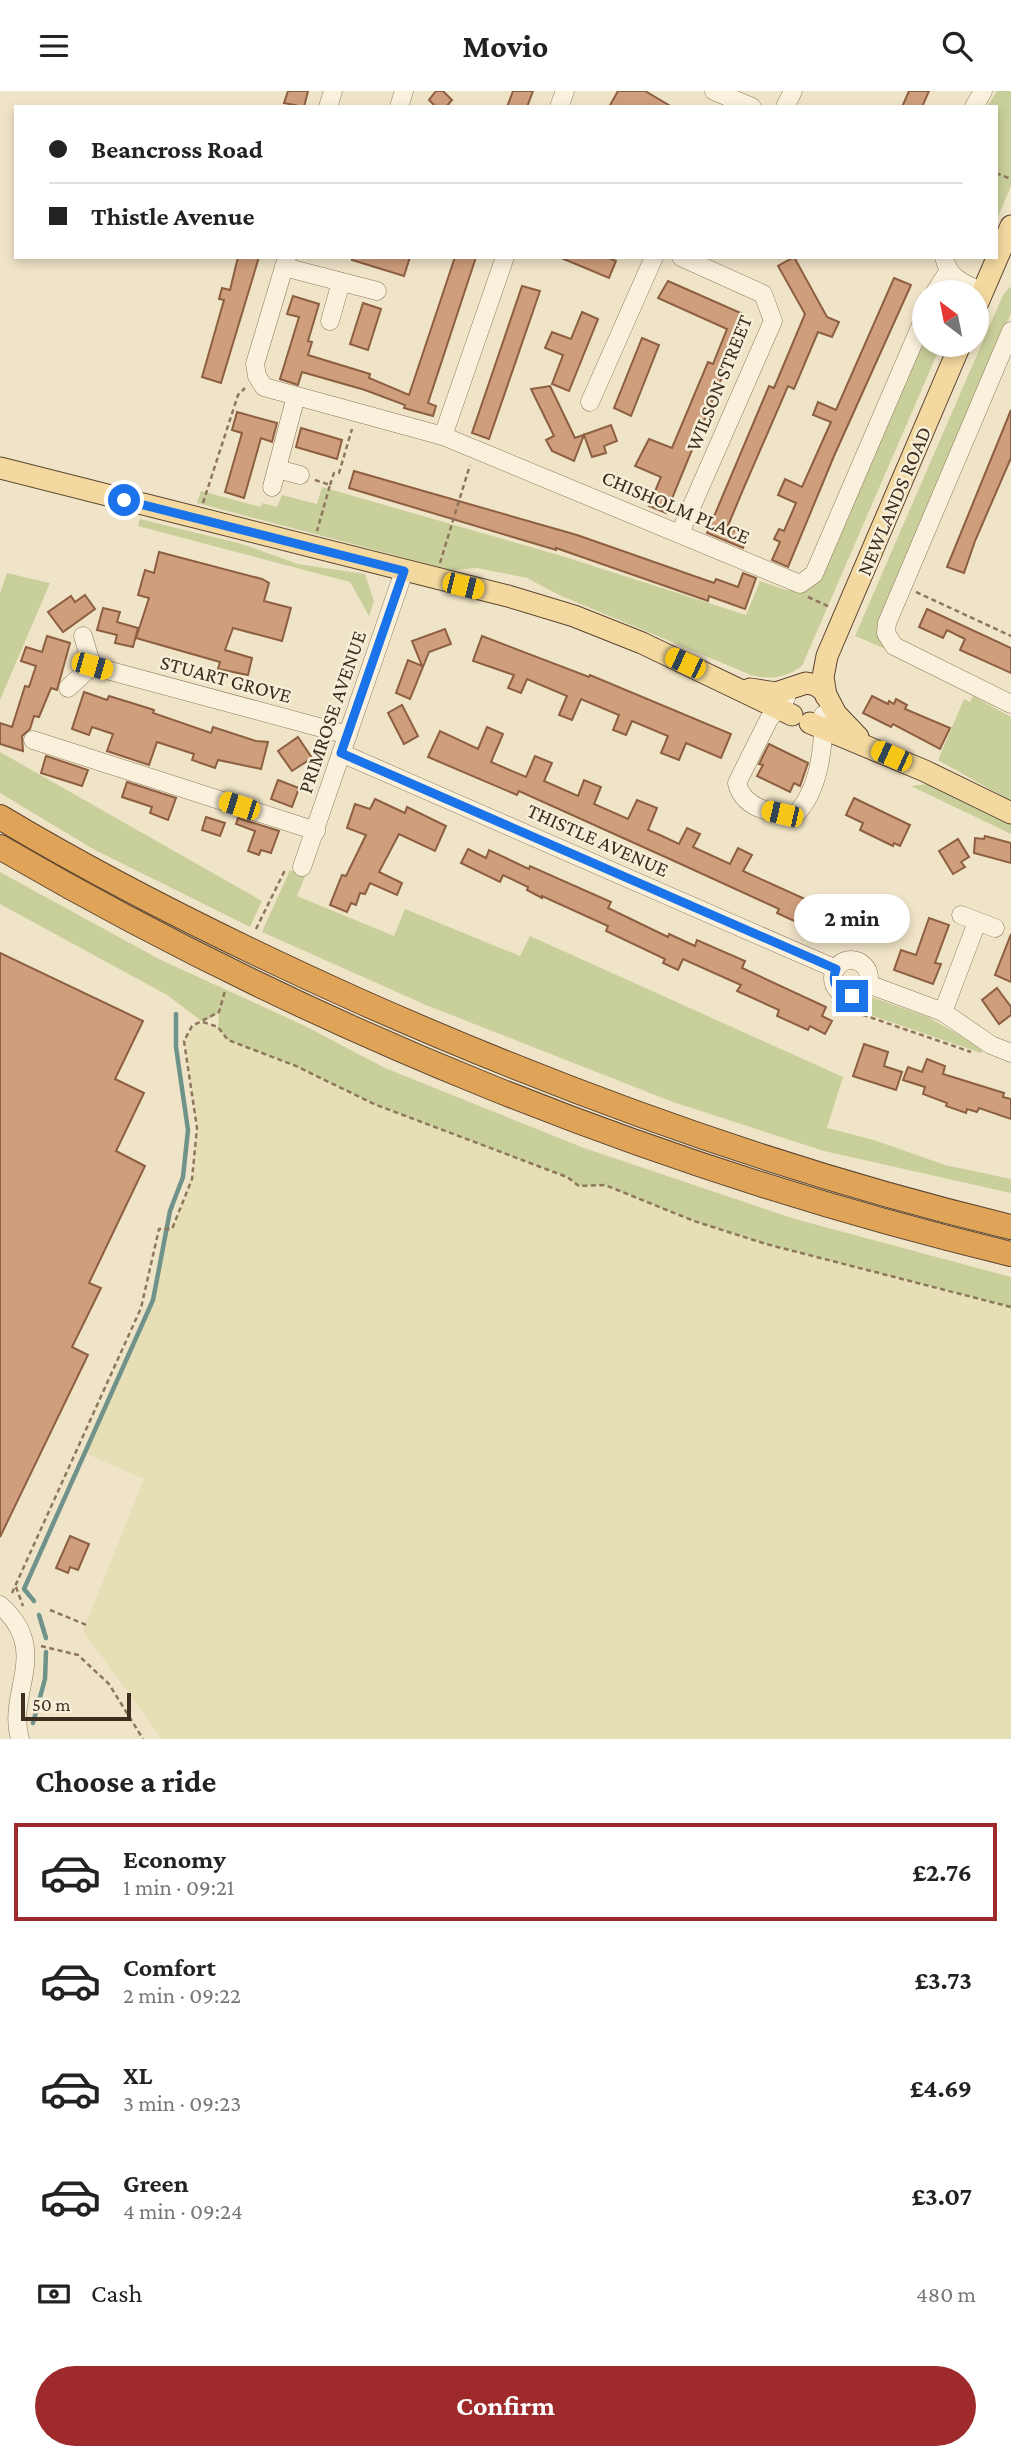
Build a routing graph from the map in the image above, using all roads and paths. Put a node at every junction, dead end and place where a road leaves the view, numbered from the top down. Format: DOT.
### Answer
graph roads {
  1 [pos="714,91"];
  2 [pos="746,105"];
  3 [pos="1011,226"];
  4 [pos="998,257"];
  5 [pos="504,259"];
  6 [pos="653,259"];
  7 [pos="685,259"];
  8 [pos="997,259"];
  9 [pos="285,262"];
  10 [pos="946,264"];
  11 [pos="956,280"];
  12 [pos="988,280"];
  13 [pos="341,282"];
  14 [pos="377,291"];
  15 [pos="330,321"];
  16 [pos="1011,331"];
  17 [pos="912,346"];
  18 [pos="955,357"];
  19 [pos="257,376"];
  20 [pos="296,396"];
  21 [pos="590,402"];
  22 [pos="358,413"];
  23 [pos="443,436"];
  24 [pos="474,449"];
  25 [pos="0,468"];
  26 [pos="277,469"];
  27 [pos="300,475"];
  28 [pos="330,485"];
  29 [pos="272,487"];
  30 [pos="198,519"];
  31 [pos="681,533"];
  32 [pos="312,548"];
  33 [pos="404,571"];
  34 [pos="441,580"];
  35 [pos="790,581"];
  36 [pos="901,592"];
  37 [pos="845,614"];
  38 [pos="83,636"];
  39 [pos="1011,636"];
  40 [pos="92,666"];
  41 [pos="68,688"];
  42 [pos="1011,704"];
  43 [pos="807,705"];
  44 [pos="348,735"];
  45 [pos="33,740"];
  46 [pos="341,753"];
  47 [pos="1011,813"];
  48 [pos="0,817"];
  49 [pos="316,831"];
  50 [pos="0,847"];
  51 [pos="302,867"];
  52 [pos="995,928"];
  53 [pos="256,929"];
  54 [pos="836,969"];
  55 [pos="868,983"];
  56 [pos="226,990"];
  57 [pos="845,995"];
  58 [pos="943,1012"];
  59 [pos="203,1022"];
  60 [pos="991,1045"];
  61 [pos="1011,1053"];
  62 [pos="794,1166"];
  63 [pos="1011,1213"];
  64 [pos="1011,1227"];
  65 [pos="1011,1254"];
  66 [pos="1011,1307"];
  67 [pos="0,1605"];
  68 [pos="50,1610"];
  69 [pos="26,1612"];
  70 [pos="89,1626"];
  71 [pos="37,1645"];
  72 [pos="20,1739"];
  73 [pos="144,1739"];
  1 -- 2 [label="street"];
  3 -- 4 [label="main road"];
  5 -- 23 [label="street"];
  6 -- 21 [label="street"];
  7 -- 31 [label="street, WILSON STREET"];
  8 -- 12 [label="main road"];
  9 -- 13 [label="street"];
  9 -- 19 [label="street"];
  10 -- 11 [label="street"];
  13 -- 14 [label="street"];
  13 -- 15 [label="street"];
  16 -- 36 [label="street, NEWLANDS ROAD"];
  17 -- 35 [label="street"];
  18 -- 37 [label="main road, NEWLANDS ROAD"];
  19 -- 20 [label="street, CHISHOLM PLACE"];
  19 -- 30 [label="path"];
  20 -- 22 [label="street, CHISHOLM PLACE"];
  20 -- 26 [label="street"];
  22 -- 23 [label="street, CHISHOLM PLACE"];
  22 -- 28 [label="path"];
  23 -- 24 [label="street, CHISHOLM PLACE"];
  24 -- 31 [label="street, CHISHOLM PLACE"];
  24 -- 34 [label="path"];
  25 -- 30 [label="main road"];
  26 -- 27 [label="street"];
  26 -- 29 [label="street"];
  27 -- 28 [label="path"];
  28 -- 32 [label="path"];
  30 -- 32 [label="main road"];
  31 -- 35 [label="street, CHISHOLM PLACE"];
  32 -- 33 [label="main road"];
  33 -- 34 [label="main road"];
  33 -- 44 [label="street, PRIMROSE AVENUE"];
  34 -- 43 [label="main road"];
  35 -- 37 [label="path"];
  36 -- 39 [label="path"];
  36 -- 42 [label="street, NEWLANDS ROAD"];
  37 -- 43 [label="main road, NEWLANDS ROAD"];
  38 -- 40 [label="street"];
  40 -- 41 [label="street"];
  40 -- 44 [label="street, STUART GROVE"];
  43 -- 43 [label="street"];
  43 -- 47 [label="main road"];
  44 -- 46 [label="street, PRIMROSE AVENUE"];
  45 -- 49 [label="street"];
  46 -- 49 [label="street, PRIMROSE AVENUE"];
  46 -- 54 [label="street, THISTLE AVENUE"];
  48 -- 62 [label="highway"];
  49 -- 51 [label="street, PRIMROSE AVENUE"];
  50 -- 65 [label="highway"];
  51 -- 53 [label="path"];
  52 -- 58 [label="street"];
  54 -- 55 [label="street, THISTLE AVENUE"];
  54 -- 57 [label="street"];
  55 -- 57 [label="street"];
  55 -- 58 [label="street, THISTLE AVENUE"];
  56 -- 59 [label="path"];
  57 -- 60 [label="path"];
  58 -- 60 [label="street, THISTLE AVENUE"];
  59 -- 66 [label="path"];
  59 -- 69 [label="path"];
  60 -- 61 [label="street, THISTLE AVENUE"];
  62 -- 63 [label="highway"];
  62 -- 64 [label="highway"];
  67 -- 72 [label="street"];
  68 -- 70 [label="path"];
  71 -- 73 [label="path"];
}
